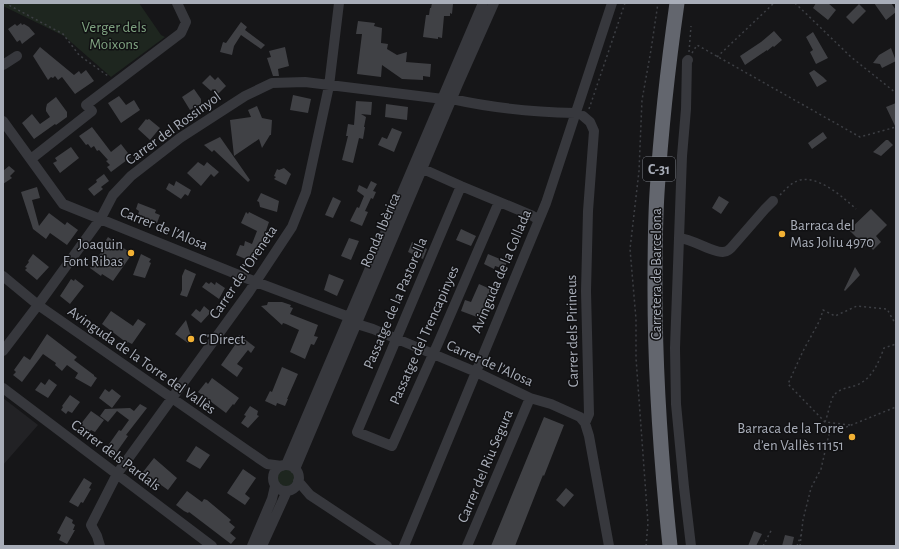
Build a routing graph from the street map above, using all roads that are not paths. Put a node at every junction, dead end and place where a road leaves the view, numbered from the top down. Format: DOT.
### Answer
graph roads {
  1 [pos="177,3"];
  2 [pos="339,3"];
  3 [pos="483,3"];
  4 [pos="494,3"];
  5 [pos="612,3"];
  6 [pos="677,3"];
  7 [pos="17,56"];
  8 [pos="688,60"];
  9 [pos="3,65"];
  10 [pos="329,86"];
  11 [pos="447,99"];
  12 [pos="582,114"];
  13 [pos="3,121"];
  14 [pos="31,159"];
  15 [pos="423,169"];
  16 [pos="462,186"];
  17 [pos="773,201"];
  18 [pos="498,202"];
  19 [pos="101,218"];
  20 [pos="539,220"];
  21 [pos="679,238"];
  22 [pos="3,276"];
  23 [pos="256,282"];
  24 [pos="38,305"];
  25 [pos="349,317"];
  26 [pos="357,324"];
  27 [pos="397,339"];
  28 [pos="3,351"];
  29 [pos="433,354"];
  30 [pos="476,372"];
  31 [pos="3,388"];
  32 [pos="530,398"];
  33 [pos="172,399"];
  34 [pos="585,423"];
  35 [pos="357,432"];
  36 [pos="267,464"];
  37 [pos="288,466"];
  38 [pos="117,474"];
  39 [pos="273,475"];
  40 [pos="298,481"];
  41 [pos="276,486"];
  42 [pos="288,491"];
  43 [pos="310,495"];
  44 [pos="100,546"];
  45 [pos="212,546"];
  46 [pos="252,546"];
  47 [pos="262,546"];
  48 [pos="387,546"];
  49 [pos="404,546"];
  50 [pos="466,546"];
  51 [pos="609,546"];
  52 [pos="670,546"];
  53 [pos="691,546"];
  1 -- 14 [label="street"];
  2 -- 10 [label="street, Carrer de l'Oreneta"];
  3 -- 11 [label="street, Ronda Ibèrica"];
  4 -- 11 [label="street, Ronda Ibèrica"];
  5 -- 12 [label="street, Avinguda de la Collada"];
  6 -- 52 [label="highway, Carretera de Barcelona / C-31"];
  7 -- 9 [label="street"];
  8 -- 21 [label="street"];
  10 -- 11 [label="street, Carrer del Rossinyol"];
  10 -- 19 [label="street, Carrer del Rossinyol"];
  10 -- 23 [label="street, Carrer de l'Oreneta"];
  11 -- 12 [label="street, Carrer del Rossinyol"];
  11 -- 15 [label="street, Ronda Ibèrica"];
  11 -- 25 [label="street, Ronda Ibèrica"];
  12 -- 20 [label="street, Avinguda de la Collada"];
  12 -- 34 [label="street, Carrer dels Pirineus"];
  13 -- 14 [label="street, Carrer de l'Alosa"];
  14 -- 19 [label="street, Carrer de l'Alosa"];
  15 -- 16 [label="street"];
  15 -- 26 [label="street, Ronda Ibèrica"];
  16 -- 18 [label="street"];
  16 -- 27 [label="street, Passatge de la Pastorella"];
  17 -- 21 [label="street"];
  18 -- 20 [label="street"];
  18 -- 29 [label="street, Passatge del Trencapinyes"];
  19 -- 23 [label="street, Carrer de l'Alosa"];
  19 -- 24 [label="street, Carrer del Rossinyol"];
  20 -- 30 [label="street, Avinguda de la Collada"];
  21 -- 53 [label="street"];
  22 -- 24 [label="street, Avinguda de la Torre del Vallès"];
  23 -- 25 [label="street, Carrer de l'Alosa"];
  23 -- 33 [label="street, Carrer de l'Oreneta"];
  24 -- 28 [label="street, Carrer del Rossinyol"];
  24 -- 33 [label="street, Avinguda de la Torre del Vallès"];
  25 -- 37 [label="street, Ronda Ibèrica"];
  26 -- 27 [label="street, Carrer de l'Alosa"];
  26 -- 37 [label="street, Ronda Ibèrica"];
  27 -- 29 [label="street, Carrer de l'Alosa"];
  27 -- 35 [label="street, Passatge de la Pastorella"];
  29 -- 30 [label="street, Carrer de l'Alosa"];
  29 -- 35 [label="street, Passatge del Trencapinyes"];
  30 -- 32 [label="street, Carrer de l'Alosa"];
  30 -- 49 [label="street, Avinguda de la Collada"];
  31 -- 38 [label="street, Carrer dels Pardals"];
  32 -- 34 [label="street, Carrer de l'Alosa"];
  32 -- 50 [label="street, Carrer del Riu Segura"];
  33 -- 36 [label="street, Avinguda de la Torre del Vallès"];
  33 -- 38 [label="street, Carrer de l'Oreneta"];
  34 -- 51 [label="street, Carrer dels Pirineus"];
  36 -- 37 [label="street, Avinguda de la Torre del Vallès"];
  36 -- 39 [label="street, Avinguda de la Torre del Vallès"];
  37 -- 39 [label="street, Ronda Ibèrica"];
  37 -- 40 [label="street"];
  38 -- 44 [label="street, Carrer de l'Oreneta"];
  38 -- 45 [label="street, Carrer dels Pardals"];
  39 -- 41 [label="street"];
  40 -- 42 [label="street"];
  40 -- 43 [label="street"];
  41 -- 42 [label="street"];
  41 -- 46 [label="street"];
  42 -- 43 [label="street"];
  42 -- 47 [label="street"];
  43 -- 48 [label="street"];
}
